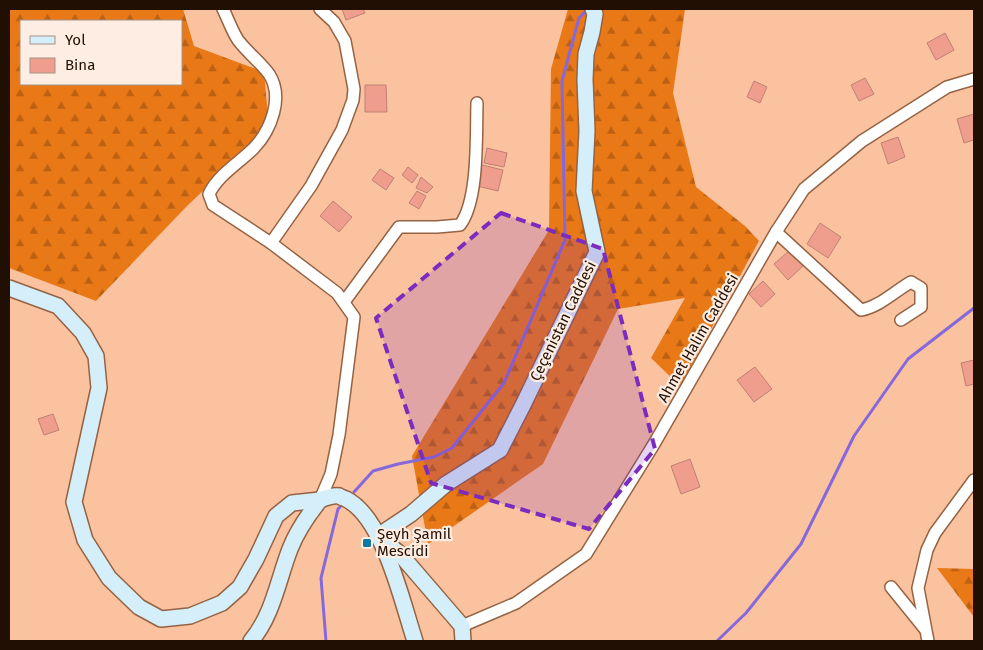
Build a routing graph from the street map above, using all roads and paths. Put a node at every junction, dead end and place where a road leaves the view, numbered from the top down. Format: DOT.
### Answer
graph roads {
  1 [pos="223,9"];
  2 [pos="320,9"];
  3 [pos="593,9"];
  4 [pos="974,79"];
  5 [pos="477,103"];
  6 [pos="776,232"];
  7 [pos="271,243"];
  8 [pos="9,288"];
  9 [pos="344,302"];
  10 [pos="901,320"];
  11 [pos="974,480"];
  12 [pos="320,500"];
  13 [pos="378,536"];
  14 [pos="891,587"];
  15 [pos="463,634"];
  16 [pos="927,636"];
  17 [pos="250,641"];
  18 [pos="415,641"];
  1 -- 7 [label="street"];
  2 -- 7 [label="street"];
  3 -- 13 [label="street, Çeçenistan Caddesi"];
  4 -- 6 [label="street, Ahmet Halim Caddesi"];
  5 -- 9 [label="street"];
  6 -- 10 [label="street"];
  6 -- 15 [label="street, Ahmet Halim Caddesi"];
  7 -- 9 [label="street"];
  8 -- 12 [label="street"];
  9 -- 12 [label="street"];
  11 -- 16 [label="street"];
  12 -- 13 [label="street"];
  12 -- 17 [label="street"];
  13 -- 15 [label="street"];
  13 -- 18 [label="street"];
  14 -- 16 [label="street"];
}
